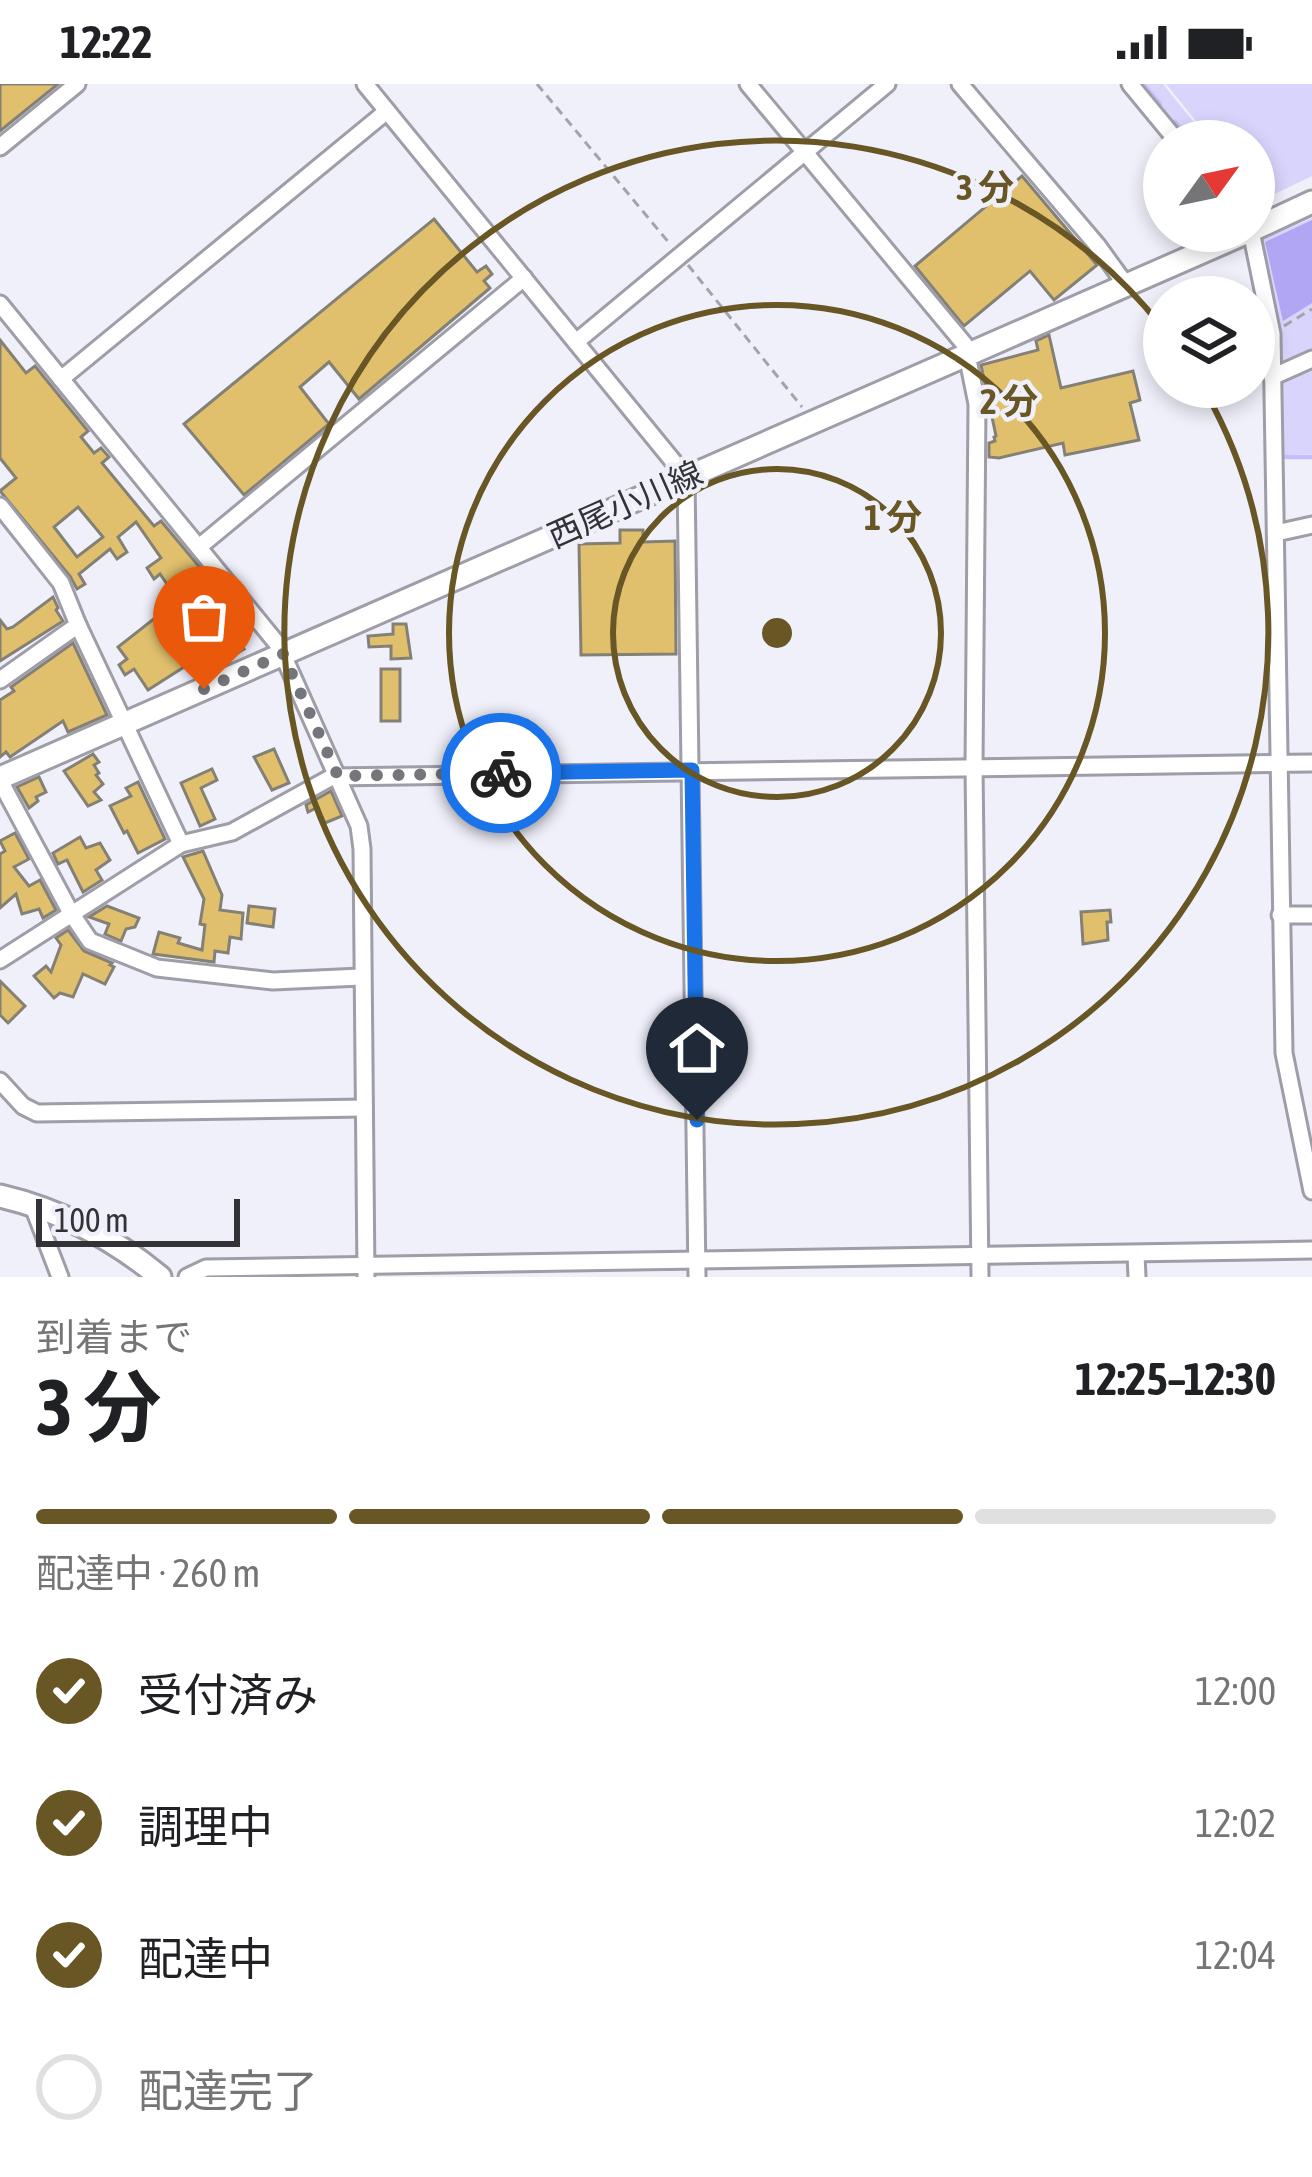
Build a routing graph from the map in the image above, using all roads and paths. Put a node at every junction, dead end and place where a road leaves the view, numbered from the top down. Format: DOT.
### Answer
graph roads {
  1 [pos="77,84"];
  2 [pos="365,84"];
  3 [pos="748,84"];
  4 [pos="886,84"];
  5 [pos="960,84"];
  6 [pos="1130,84"];
  7 [pos="387,111"];
  8 [pos="1160,120"];
  9 [pos="0,147"];
  10 [pos="806,152"];
  11 [pos="1312,202"];
  12 [pos="1275,219"];
  13 [pos="1202,252"];
  14 [pos="524,278"];
  15 [pos="1126,286"];
  16 [pos="0,304"];
  17 [pos="1312,309"];
  18 [pos="1275,332"];
  19 [pos="576,342"];
  20 [pos="967,354"];
  21 [pos="1312,359"];
  22 [pos="1275,375"];
  23 [pos="61,379"];
  24 [pos="1273,408"];
  25 [pos="686,478"];
  26 [pos="0,506"];
  27 [pos="1312,525"];
  28 [pos="1276,533"];
  29 [pos="199,547"];
  30 [pos="78,625"];
  31 [pos="283,654"];
  32 [pos="0,680"];
  33 [pos="125,723"];
  34 [pos="1280,761"];
  35 [pos="1312,763"];
  36 [pos="974,766"];
  37 [pos="692,770"];
  38 [pos="338,776"];
  39 [pos="0,777"];
  40 [pos="181,844"];
  41 [pos="71,914"];
  42 [pos="1280,915"];
  43 [pos="1312,915"];
  44 [pos="0,960"];
  45 [pos="361,977"];
  46 [pos="0,1081"];
  47 [pos="364,1108"];
  48 [pos="1312,1191"];
  49 [pos="0,1196"];
  50 [pos="32,1204"];
  51 [pos="1312,1250"];
  52 [pos="1136,1254"];
  53 [pos="980,1256"];
  54 [pos="697,1269"];
  55 [pos="366,1271"];
  56 [pos="60,1277"];
  57 [pos="160,1277"];
  58 [pos="187,1277"];
  59 [pos="980,1277"];
  60 [pos="1137,1277"];
  1 -- 9 [label="street"];
  2 -- 7 [label="street"];
  3 -- 10 [label="street"];
  4 -- 10 [label="street"];
  5 -- 15 [label="street"];
  6 -- 8 [label="street"];
  7 -- 14 [label="street"];
  7 -- 23 [label="street"];
  10 -- 19 [label="street"];
  10 -- 20 [label="street"];
  11 -- 12 [label="main road, 西尾小川線"];
  13 -- 15 [label="main road, 西尾小川線"];
  14 -- 19 [label="street"];
  14 -- 29 [label="street"];
  15 -- 20 [label="main road, 西尾小川線"];
  16 -- 23 [label="street"];
  17 -- 18 [label="path"];
  19 -- 25 [label="street"];
  20 -- 25 [label="main road, 西尾小川線"];
  20 -- 36 [label="street"];
  21 -- 22 [label="street"];
  23 -- 29 [label="street"];
  24 -- 28 [label="street"];
  25 -- 31 [label="main road, 西尾小川線"];
  25 -- 37 [label="street"];
  26 -- 30 [label="street"];
  27 -- 28 [label="street"];
  28 -- 34 [label="street"];
  29 -- 31 [label="street"];
  30 -- 32 [label="street"];
  30 -- 33 [label="street"];
  31 -- 33 [label="main road, 西尾小川線"];
  31 -- 38 [label="street"];
  33 -- 39 [label="main road, 西尾小川線"];
  33 -- 40 [label="street"];
  34 -- 35 [label="street"];
  34 -- 36 [label="street"];
  34 -- 42 [label="street"];
  36 -- 37 [label="street"];
  36 -- 53 [label="street"];
  37 -- 38 [label="street"];
  37 -- 54 [label="street"];
  38 -- 40 [label="street"];
  38 -- 45 [label="street"];
  39 -- 41 [label="street"];
  40 -- 41 [label="street"];
  41 -- 44 [label="street"];
  41 -- 45 [label="street"];
  42 -- 43 [label="street"];
  42 -- 48 [label="street"];
  45 -- 47 [label="street"];
  46 -- 47 [label="street"];
  47 -- 55 [label="street"];
  49 -- 50 [label="main road"];
  50 -- 56 [label="street"];
  50 -- 57 [label="main road"];
  51 -- 52 [label="street"];
  52 -- 53 [label="street"];
  52 -- 60 [label="street"];
  53 -- 54 [label="street"];
  53 -- 59 [label="street"];
  54 -- 55 [label="street"];
  55 -- 58 [label="street"];
}
